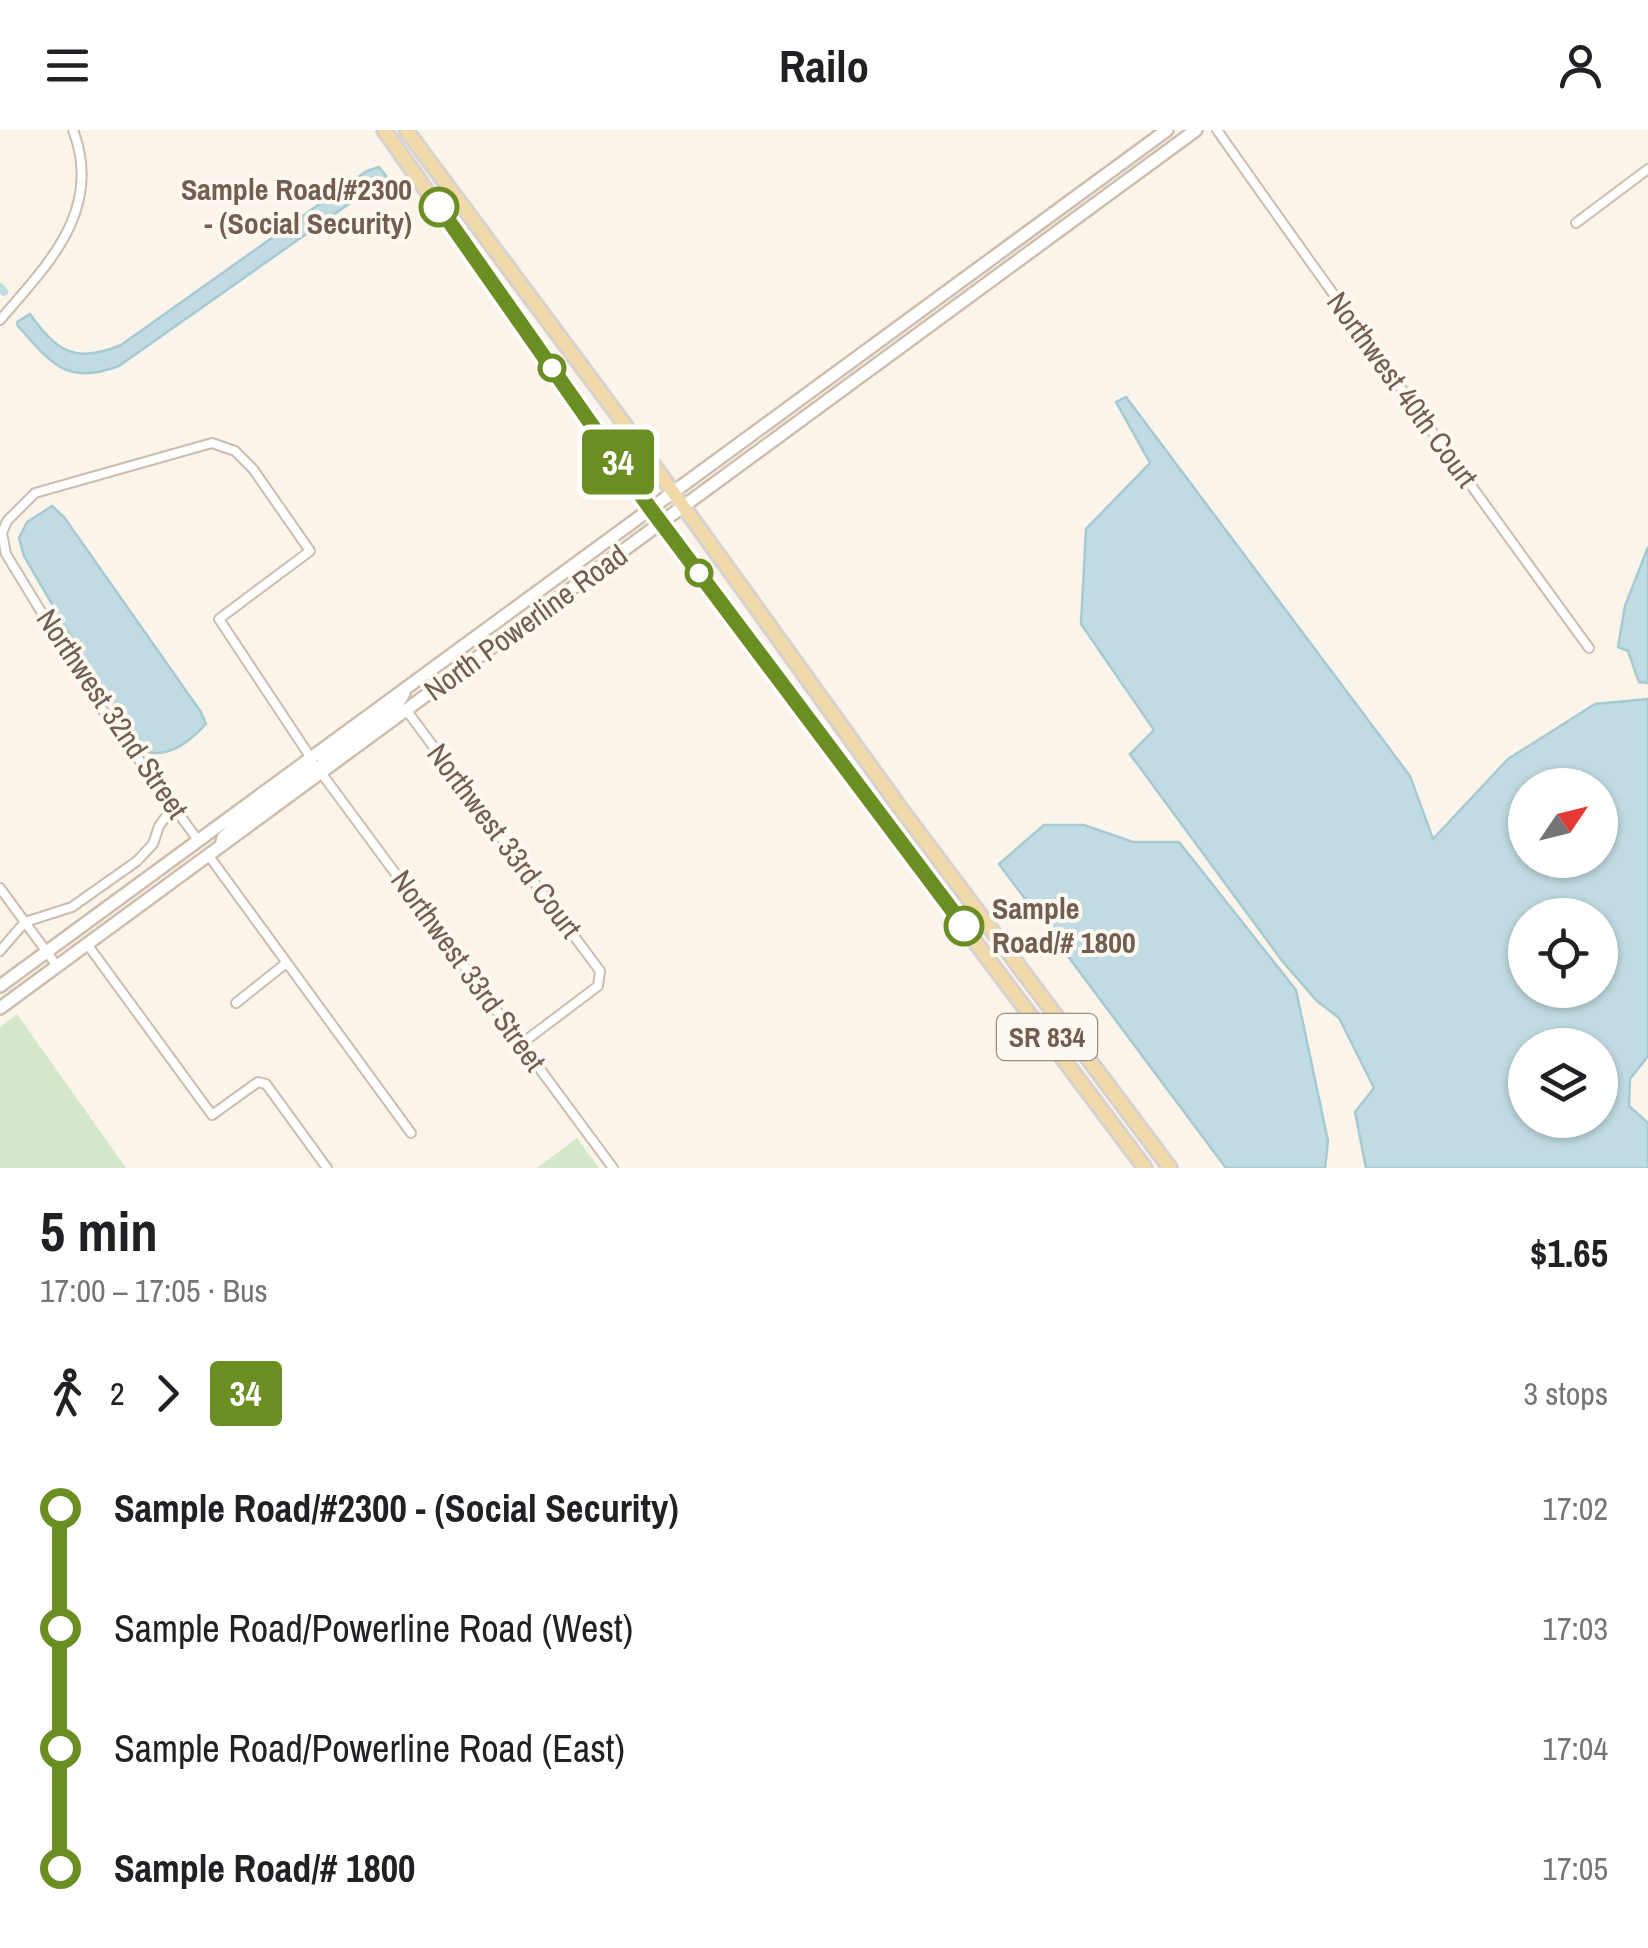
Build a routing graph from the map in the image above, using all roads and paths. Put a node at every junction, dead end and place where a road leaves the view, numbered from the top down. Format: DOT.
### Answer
graph roads {
  1 [pos="73,130"];
  2 [pos="384,130"];
  3 [pos="406,130"];
  4 [pos="1167,130"];
  5 [pos="1196,130"];
  6 [pos="1218,130"];
  7 [pos="1648,168"];
  8 [pos="1576,223"];
  9 [pos="1009,245"];
  10 [pos="1038,246"];
  11 [pos="1001,273"];
  12 [pos="515,314"];
  13 [pos="0,320"];
  14 [pos="548,324"];
  15 [pos="529,334"];
  16 [pos="565,346"];
  17 [pos="850,361"];
  18 [pos="843,390"];
  19 [pos="673,492"];
  20 [pos="684,507"];
  21 [pos="650,508"];
  22 [pos="662,524"];
  23 [pos="2,533"];
  24 [pos="496,621"];
  25 [pos="1589,648"];
  26 [pos="487,652"];
  27 [pos="405,688"];
  28 [pos="407,711"];
  29 [pos="311,758"];
  30 [pos="322,774"];
  31 [pos="173,806"];
  32 [pos="198,840"];
  33 [pos="221,848"];
  34 [pos="209,856"];
  35 [pos="0,888"];
  36 [pos="24,922"];
  37 [pos="87,944"];
  38 [pos="0,951"];
  39 [pos="46,953"];
  40 [pos="285,964"];
  41 [pos="57,966"];
  42 [pos="0,986"];
  43 [pos="236,1002"];
  44 [pos="0,1008"];
  45 [pos="521,1044"];
  46 [pos="411,1134"];
  47 [pos="327,1168"];
  48 [pos="613,1168"];
  49 [pos="1146,1168"];
  50 [pos="1170,1168"];
  1 -- 13 [label="street"];
  2 -- 12 [label="main road, SR 834"];
  3 -- 14 [label="main road, SR 834"];
  4 -- 9 [label="main road, North Powerline Road"];
  5 -- 10 [label="main road, North Powerline Road"];
  6 -- 25 [label="street, Northwest 40th Court"];
  7 -- 8 [label="street"];
  9 -- 10 [label="main road"];
  9 -- 11 [label="main road"];
  9 -- 17 [label="main road, North Powerline Road"];
  10 -- 11 [label="main road, North Powerline Road"];
  11 -- 18 [label="main road, North Powerline Road"];
  12 -- 14 [label="main road"];
  12 -- 15 [label="main road, SR 834"];
  14 -- 16 [label="main road, SR 834"];
  15 -- 16 [label="main road"];
  15 -- 21 [label="main road, SR 834"];
  16 -- 19 [label="main road, SR 834"];
  17 -- 18 [label="main road"];
  17 -- 19 [label="main road, North Powerline Road"];
  18 -- 20 [label="main road, North Powerline Road"];
  19 -- 20 [label="main road, SR 834"];
  19 -- 21 [label="main road, North Powerline Road"];
  20 -- 22 [label="main road, North Powerline Road"];
  20 -- 50 [label="main road, SR 834"];
  21 -- 22 [label="main road, SR 834"];
  21 -- 24 [label="main road, North Powerline Road"];
  22 -- 26 [label="main road, North Powerline Road"];
  22 -- 49 [label="main road, SR 834"];
  23 -- 29 [label="street"];
  23 -- 31 [label="street, Northwest 32nd Street"];
  24 -- 26 [label="main road"];
  24 -- 27 [label="main road, North Powerline Road"];
  26 -- 28 [label="main road, North Powerline Road"];
  27 -- 29 [label="main road, North Powerline Road"];
  27 -- 30 [label="main road"];
  28 -- 30 [label="main road, North Powerline Road"];
  28 -- 45 [label="street, Northwest 33rd Court"];
  29 -- 32 [label="main road, North Powerline Road"];
  29 -- 33 [label="main road"];
  30 -- 33 [label="main road, North Powerline Road"];
  30 -- 45 [label="street, Northwest 33rd Street"];
  31 -- 32 [label="street, Northwest 32nd Street"];
  31 -- 36 [label="street"];
  32 -- 39 [label="main road, North Powerline Road"];
  33 -- 34 [label="main road, North Powerline Road"];
  34 -- 37 [label="main road, North Powerline Road"];
  34 -- 40 [label="street"];
  35 -- 36 [label="street"];
  36 -- 38 [label="street"];
  36 -- 39 [label="street"];
  37 -- 41 [label="main road, North Powerline Road"];
  37 -- 47 [label="street"];
  39 -- 41 [label="street"];
  39 -- 42 [label="main road, North Powerline Road"];
  40 -- 43 [label="street"];
  40 -- 46 [label="street"];
  41 -- 44 [label="main road, North Powerline Road"];
  45 -- 48 [label="street, Northwest 33rd Street"];
}
